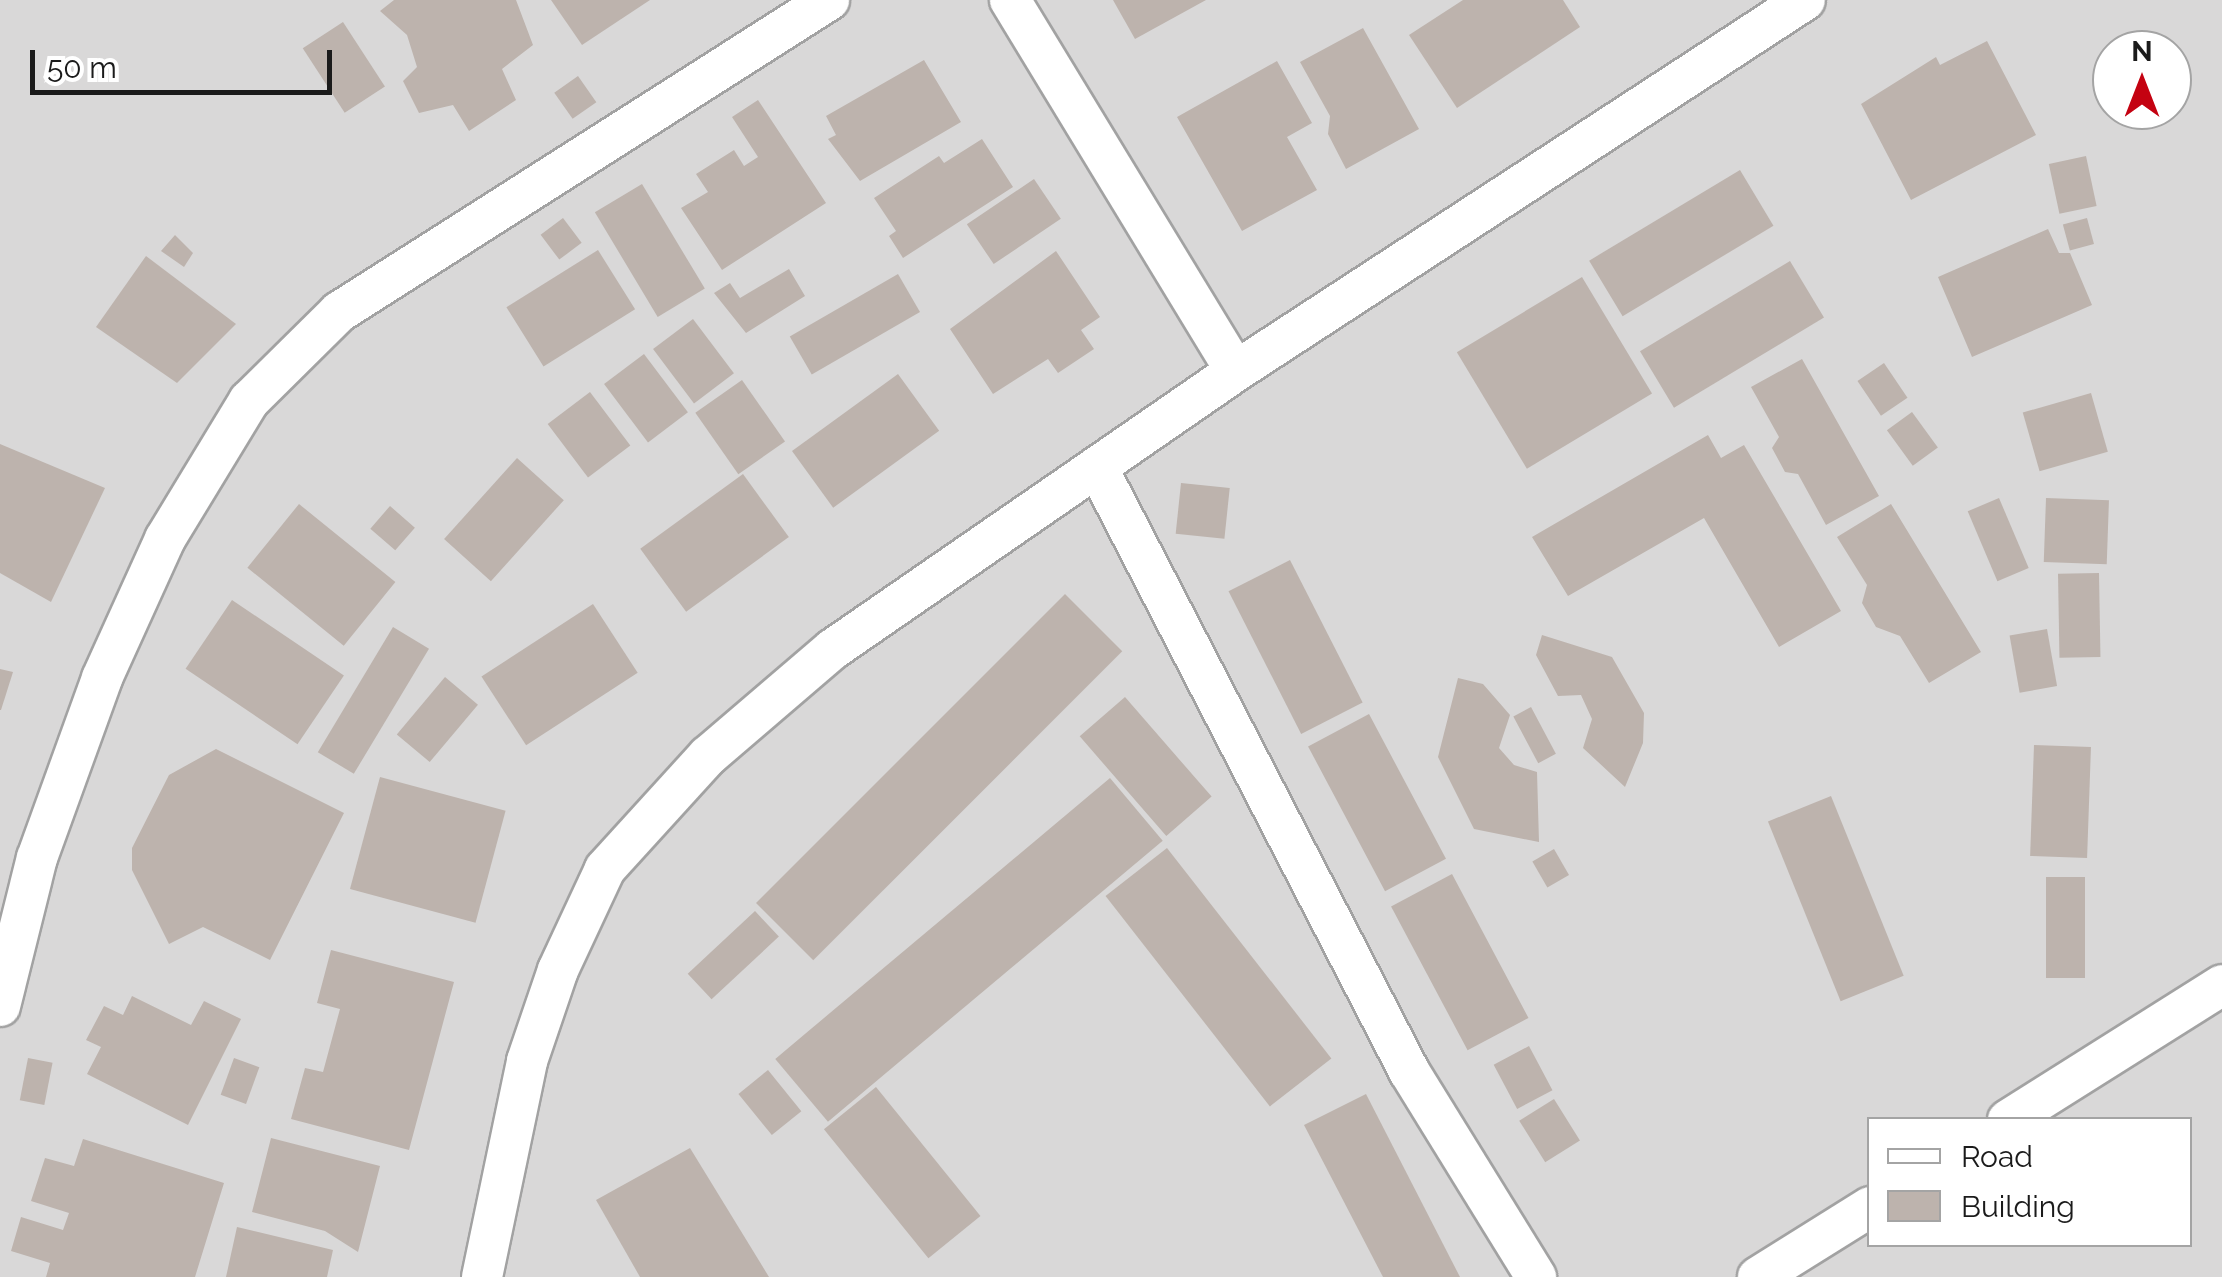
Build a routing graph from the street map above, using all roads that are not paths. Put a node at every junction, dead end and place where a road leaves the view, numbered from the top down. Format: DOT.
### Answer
graph roads {
  1 [pos="829,0"];
  2 [pos="1010,0"];
  3 [pos="1805,0"];
  4 [pos="1236,371"];
  5 [pos="1097,467"];
  6 [pos="2222,985"];
  7 [pos="0,1006"];
  8 [pos="2013,1117"];
  9 [pos="1867,1209"];
  10 [pos="482,1277"];
  11 [pos="1536,1277"];
  12 [pos="1758,1277"];
  1 -- 7 [label="street"];
  2 -- 4 [label="street"];
  3 -- 4 [label="street"];
  4 -- 5 [label="street"];
  5 -- 10 [label="street"];
  5 -- 11 [label="street"];
  6 -- 8 [label="street"];
  9 -- 12 [label="street"];
}
